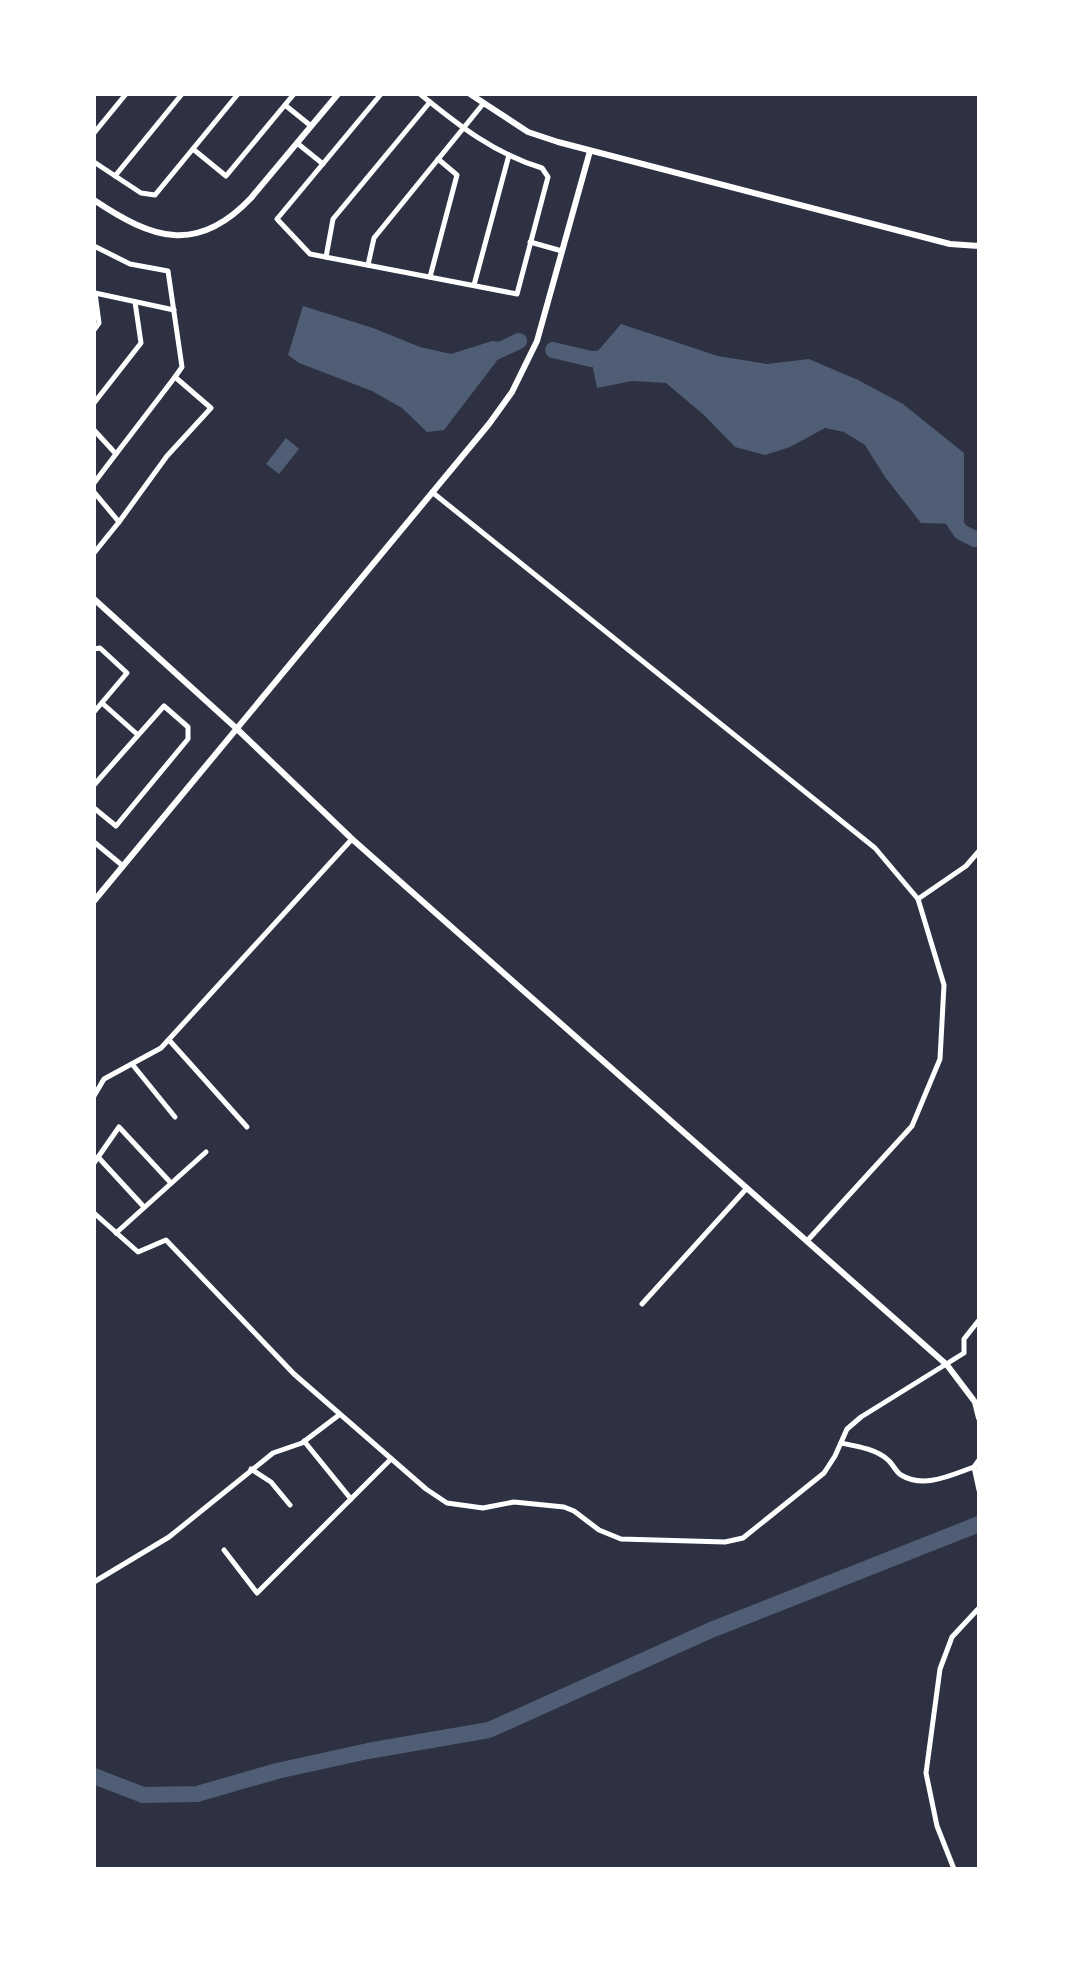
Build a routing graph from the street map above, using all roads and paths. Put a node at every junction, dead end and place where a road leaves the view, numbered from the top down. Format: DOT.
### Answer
graph roads {
  1 [pos="126,94"];
  2 [pos="182,94"];
  3 [pos="237,94"];
  4 [pos="294,94"];
  5 [pos="338,94"];
  6 [pos="381,94"];
  7 [pos="420,94"];
  8 [pos="470,94"];
  9 [pos="430,102"];
  10 [pos="483,104"];
  11 [pos="285,105"];
  12 [pos="311,126"];
  13 [pos="463,128"];
  14 [pos="94,133"];
  15 [pos="297,143"];
  16 [pos="193,149"];
  17 [pos="590,151"];
  18 [pos="509,155"];
  19 [pos="438,159"];
  20 [pos="94,162"];
  21 [pos="323,164"];
  22 [pos="115,176"];
  23 [pos="94,200"];
  24 [pos="530,242"];
  25 [pos="979,246"];
  26 [pos="94,247"];
  27 [pos="562,251"];
  28 [pos="326,257"];
  29 [pos="368,265"];
  30 [pos="430,277"];
  31 [pos="474,285"];
  32 [pos="94,292"];
  33 [pos="135,302"];
  34 [pos="174,310"];
  35 [pos="94,330"];
  36 [pos="175,377"];
  37 [pos="94,403"];
  38 [pos="94,430"];
  39 [pos="116,454"];
  40 [pos="94,483"];
  41 [pos="94,492"];
  42 [pos="432,492"];
  43 [pos="119,522"];
  44 [pos="94,553"];
  45 [pos="94,599"];
  46 [pos="94,649"];
  47 [pos="102,703"];
  48 [pos="94,712"];
  49 [pos="236,728"];
  50 [pos="138,735"];
  51 [pos="94,785"];
  52 [pos="96,812"];
  53 [pos="352,839"];
  54 [pos="94,842"];
  55 [pos="979,851"];
  56 [pos="123,866"];
  57 [pos="918,899"];
  58 [pos="94,901"];
  59 [pos="169,1040"];
  60 [pos="132,1064"];
  61 [pos="94,1096"];
  62 [pos="175,1117"];
  63 [pos="247,1127"];
  64 [pos="206,1152"];
  65 [pos="96,1160"];
  66 [pos="171,1183"];
  67 [pos="747,1188"];
  68 [pos="144,1207"];
  69 [pos="94,1213"];
  70 [pos="116,1233"];
  71 [pos="807,1241"];
  72 [pos="642,1304"];
  73 [pos="979,1320"];
  74 [pos="947,1365"];
  75 [pos="339,1415"];
  76 [pos="979,1418"];
  77 [pos="304,1441"];
  78 [pos="841,1443"];
  79 [pos="391,1459"];
  80 [pos="979,1460"];
  81 [pos="974,1467"];
  82 [pos="251,1469"];
  83 [pos="979,1490"];
  84 [pos="351,1499"];
  85 [pos="290,1505"];
  86 [pos="224,1550"];
  87 [pos="94,1582"];
  88 [pos="979,1608"];
  89 [pos="954,1869"];
  1 -- 14 [label="street"];
  2 -- 22 [label="street"];
  3 -- 16 [label="street"];
  4 -- 11 [label="street"];
  5 -- 12 [label="street"];
  6 -- 21 [label="street"];
  7 -- 9 [label="street"];
  8 -- 10 [label="street"];
  9 -- 13 [label="street"];
  9 -- 28 [label="street"];
  10 -- 13 [label="street"];
  10 -- 17 [label="street"];
  11 -- 12 [label="street"];
  11 -- 16 [label="street"];
  12 -- 15 [label="street"];
  13 -- 18 [label="street"];
  13 -- 19 [label="street"];
  15 -- 21 [label="street"];
  15 -- 23 [label="street"];
  16 -- 22 [label="street"];
  17 -- 25 [label="street"];
  17 -- 27 [label="street"];
  18 -- 24 [label="street"];
  18 -- 31 [label="street"];
  19 -- 29 [label="street"];
  19 -- 30 [label="street"];
  20 -- 22 [label="street"];
  21 -- 28 [label="street"];
  24 -- 27 [label="street"];
  24 -- 31 [label="street"];
  26 -- 34 [label="street"];
  27 -- 42 [label="street"];
  28 -- 29 [label="street"];
  29 -- 30 [label="street"];
  30 -- 31 [label="street"];
  32 -- 33 [label="street"];
  32 -- 35 [label="street"];
  33 -- 34 [label="street"];
  33 -- 37 [label="street"];
  34 -- 36 [label="street"];
  36 -- 39 [label="street"];
  36 -- 43 [label="street"];
  38 -- 39 [label="street"];
  39 -- 40 [label="street"];
  41 -- 43 [label="street"];
  42 -- 49 [label="street"];
  42 -- 57 [label="street"];
  43 -- 44 [label="street"];
  45 -- 49 [label="street"];
  46 -- 47 [label="street"];
  47 -- 48 [label="street"];
  47 -- 50 [label="street"];
  49 -- 53 [label="street"];
  49 -- 56 [label="street"];
  50 -- 51 [label="street"];
  50 -- 52 [label="street"];
  53 -- 59 [label="street"];
  53 -- 67 [label="street"];
  54 -- 56 [label="street"];
  55 -- 57 [label="street"];
  56 -- 58 [label="street"];
  57 -- 71 [label="street"];
  59 -- 60 [label="street"];
  59 -- 63 [label="street"];
  60 -- 61 [label="street"];
  60 -- 62 [label="street"];
  64 -- 66 [label="street"];
  65 -- 66 [label="street"];
  65 -- 68 [label="street"];
  66 -- 68 [label="street"];
  67 -- 71 [label="street"];
  67 -- 72 [label="street"];
  68 -- 70 [label="street"];
  69 -- 70 [label="street"];
  70 -- 75 [label="street"];
  71 -- 74 [label="street"];
  73 -- 74 [label="street"];
  74 -- 76 [label="street"];
  74 -- 78 [label="street"];
  75 -- 77 [label="street"];
  75 -- 79 [label="street"];
  77 -- 82 [label="street"];
  77 -- 84 [label="street"];
  78 -- 79 [label="street"];
  78 -- 81 [label="street"];
  79 -- 84 [label="street"];
  80 -- 81 [label="street"];
  81 -- 83 [label="street"];
  82 -- 85 [label="street"];
  82 -- 87 [label="street"];
  84 -- 86 [label="street"];
  88 -- 89 [label="street"];
}
